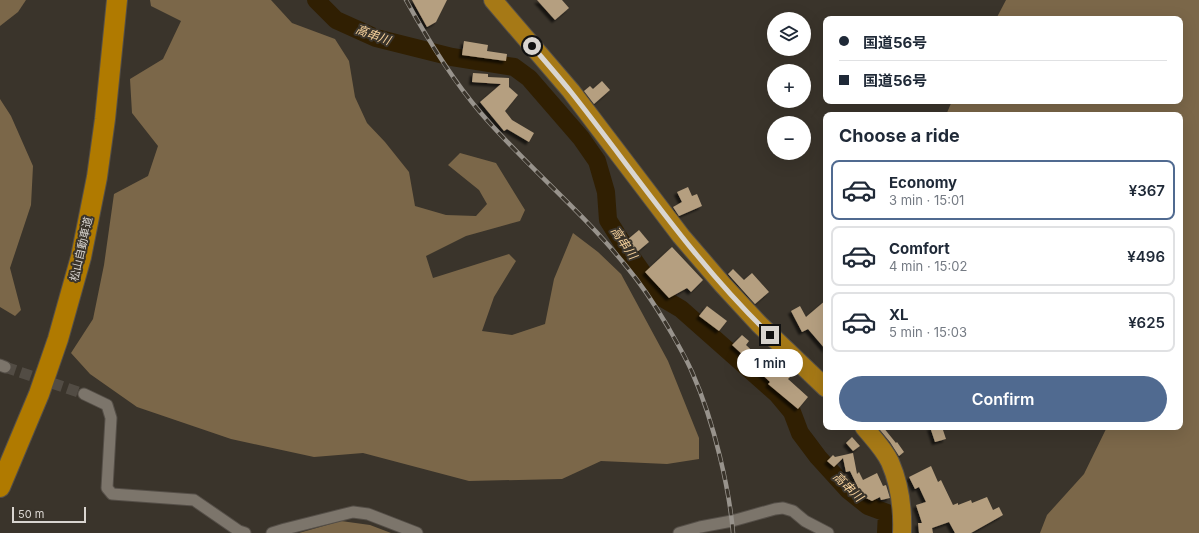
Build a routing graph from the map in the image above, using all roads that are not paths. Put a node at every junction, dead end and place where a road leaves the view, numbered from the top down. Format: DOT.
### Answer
graph roads {
  1 [pos="117,0"];
  2 [pos="493,0"];
  3 [pos="823,385"];
  4 [pos="84,394"];
  5 [pos="867,430"];
  6 [pos="0,487"];
  7 [pos="245,533"];
  8 [pos="272,533"];
  9 [pos="417,533"];
  10 [pos="679,533"];
  11 [pos="828,533"];
  12 [pos="902,533"];
  1 -- 6 [label="highway, 松山自動車道"];
  2 -- 3 [label="highway"];
  4 -- 7 [label="street"];
  5 -- 12 [label="highway"];
  8 -- 9 [label="street"];
  10 -- 11 [label="street"];
}
